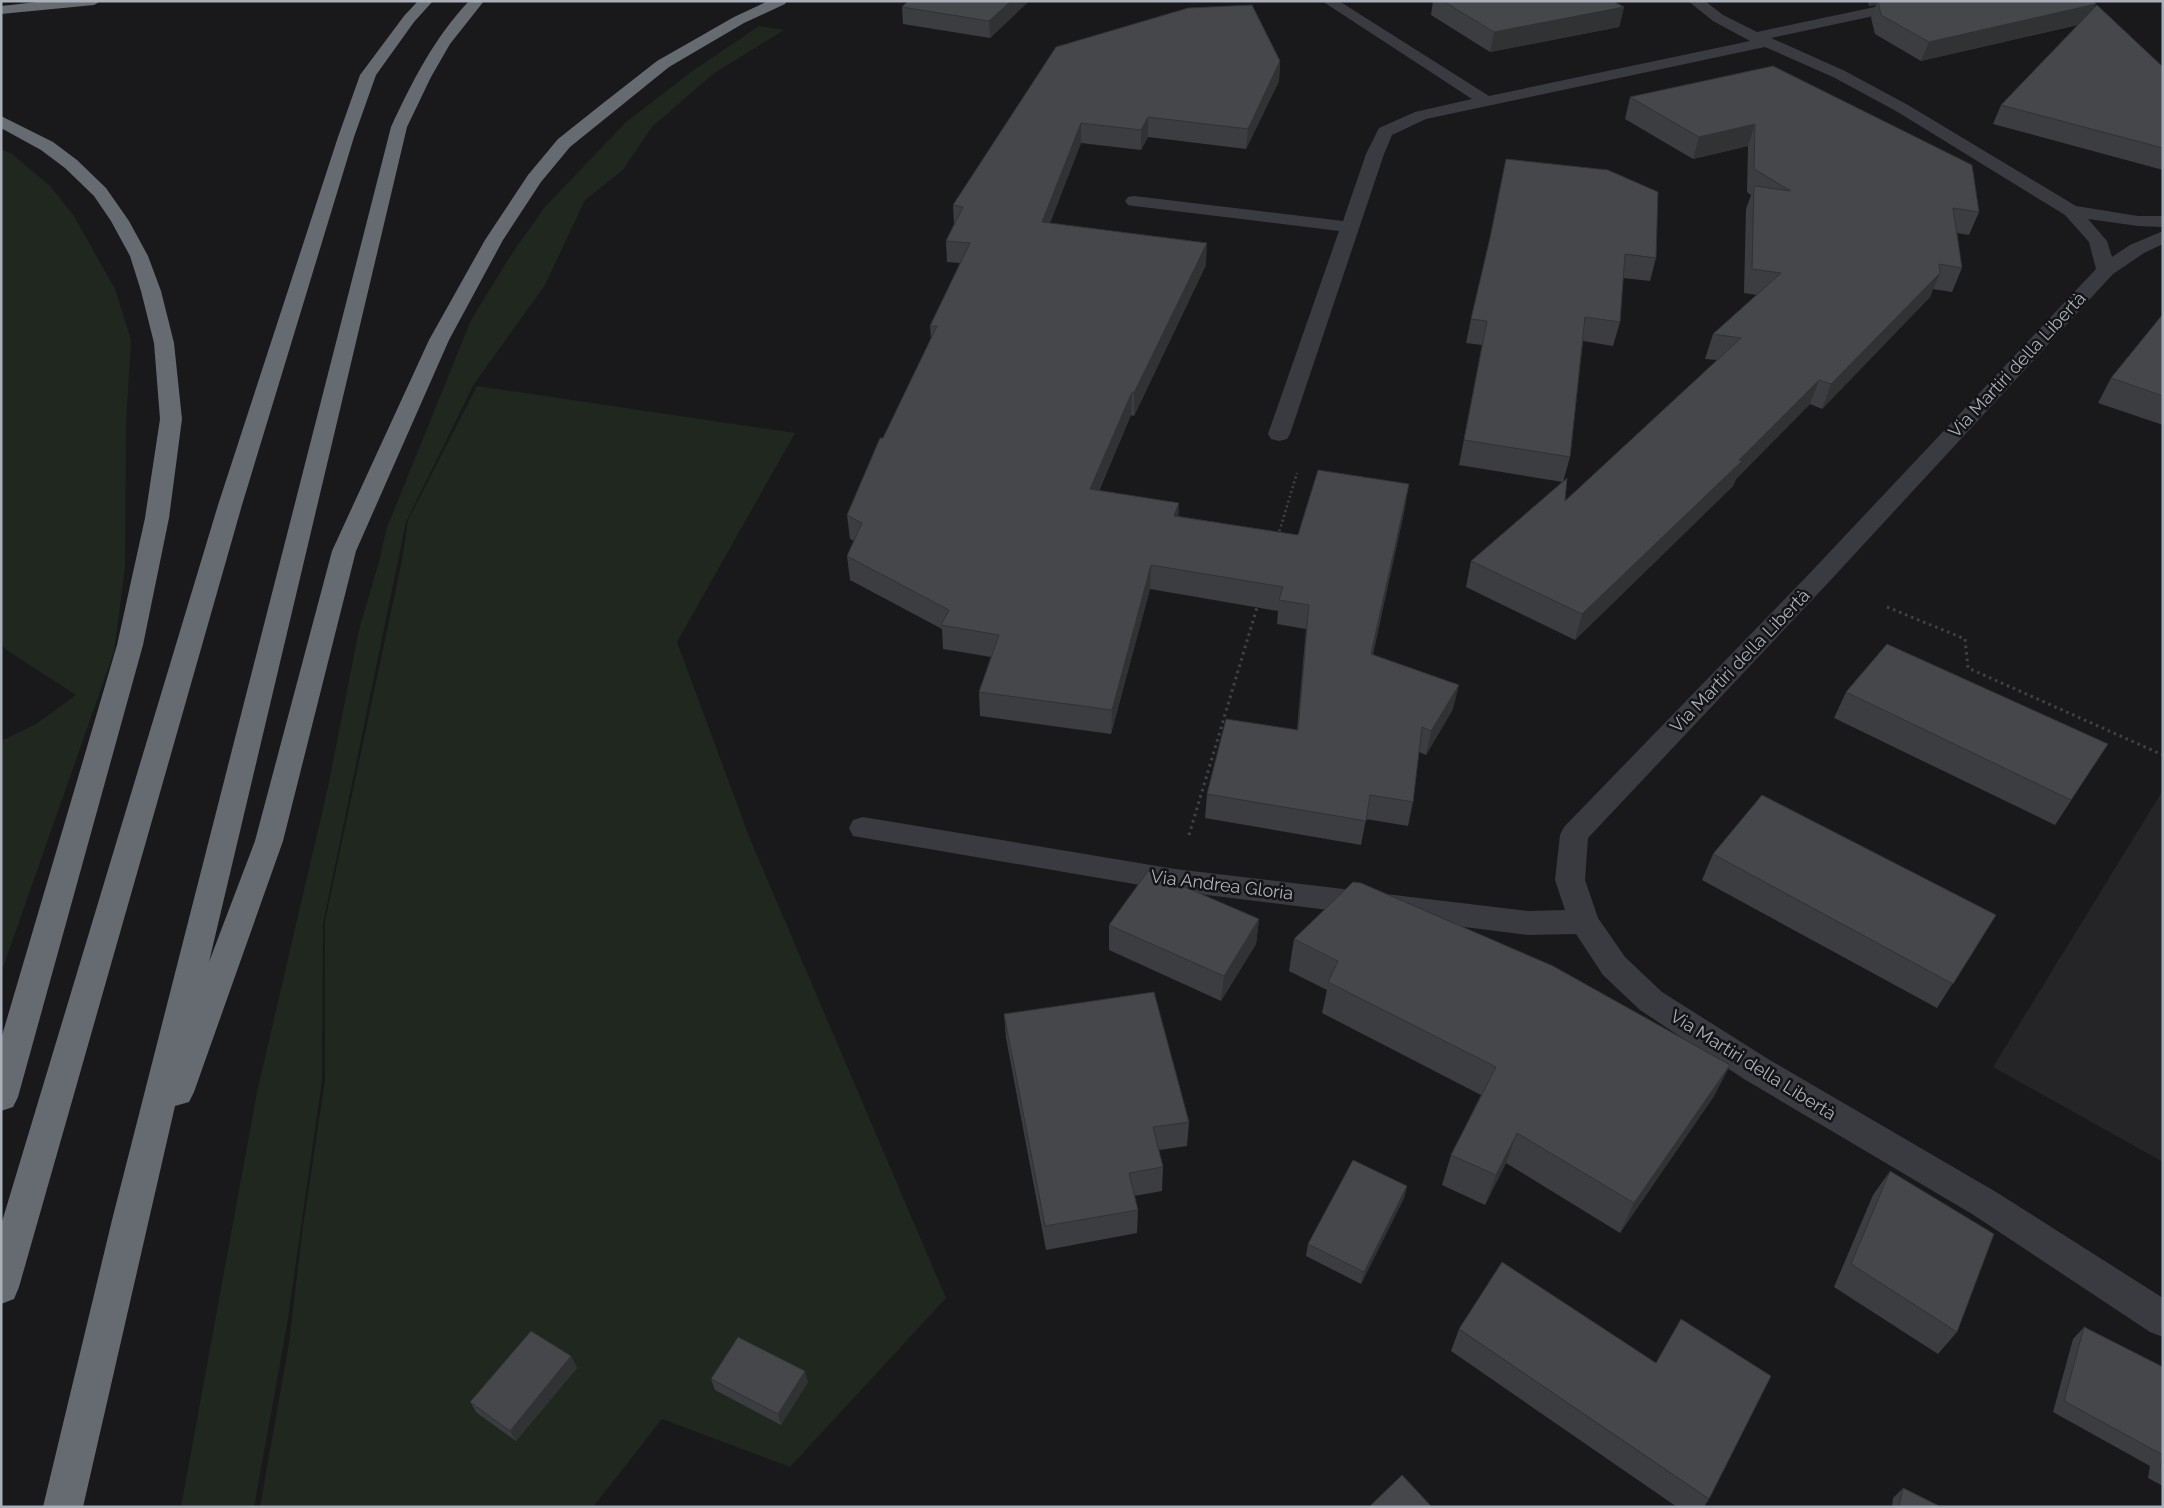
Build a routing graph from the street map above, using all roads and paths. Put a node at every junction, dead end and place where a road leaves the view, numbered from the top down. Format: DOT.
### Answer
graph roads {
  1 [pos="94,1"];
  2 [pos="780,1"];
  3 [pos="1329,1"];
  4 [pos="1696,1"];
  5 [pos="1925,1"];
  6 [pos="471,7"];
  7 [pos="1,10"];
  8 [pos="417,10"];
  9 [pos="1759,40"];
  10 [pos="1486,101"];
  11 [pos="1,121"];
  12 [pos="1134,201"];
  13 [pos="2071,212"];
  14 [pos="2163,222"];
  15 [pos="1350,227"];
  16 [pos="2163,237"];
  17 [pos="2106,270"];
  18 [pos="1279,434"];
  19 [pos="1298,470"];
  20 [pos="1278,536"];
  21 [pos="1258,602"];
  22 [pos="1887,608"];
  23 [pos="2163,755"];
  24 [pos="863,828"];
  25 [pos="1176,880"];
  26 [pos="1584,922"];
  27 [pos="1,1097"];
  28 [pos="130,1220"];
  29 [pos="1,1287"];
  30 [pos="2163,1318"];
  31 [pos="63,1507"];
  1 -- 7 [label="highway"];
  2 -- 28 [label="highway"];
  3 -- 10 [label="street"];
  4 -- 9 [label="street"];
  5 -- 9 [label="street"];
  6 -- 28 [label="highway"];
  8 -- 29 [label="highway"];
  9 -- 10 [label="street"];
  9 -- 13 [label="street"];
  10 -- 15 [label="street"];
  11 -- 27 [label="highway"];
  12 -- 15 [label="street"];
  13 -- 14 [label="street"];
  13 -- 17 [label="street"];
  15 -- 18 [label="street"];
  16 -- 17 [label="street, Via Martiri della Libertà"];
  17 -- 26 [label="street, Via Martiri della Libertà"];
  19 -- 20 [label="path"];
  21 -- 25 [label="path"];
  22 -- 23 [label="path"];
  24 -- 25 [label="street, Via Andrea Gloria"];
  25 -- 26 [label="street, Via Andrea Gloria"];
  26 -- 30 [label="street, Via Martiri della Libertà"];
  28 -- 31 [label="highway"];
}
